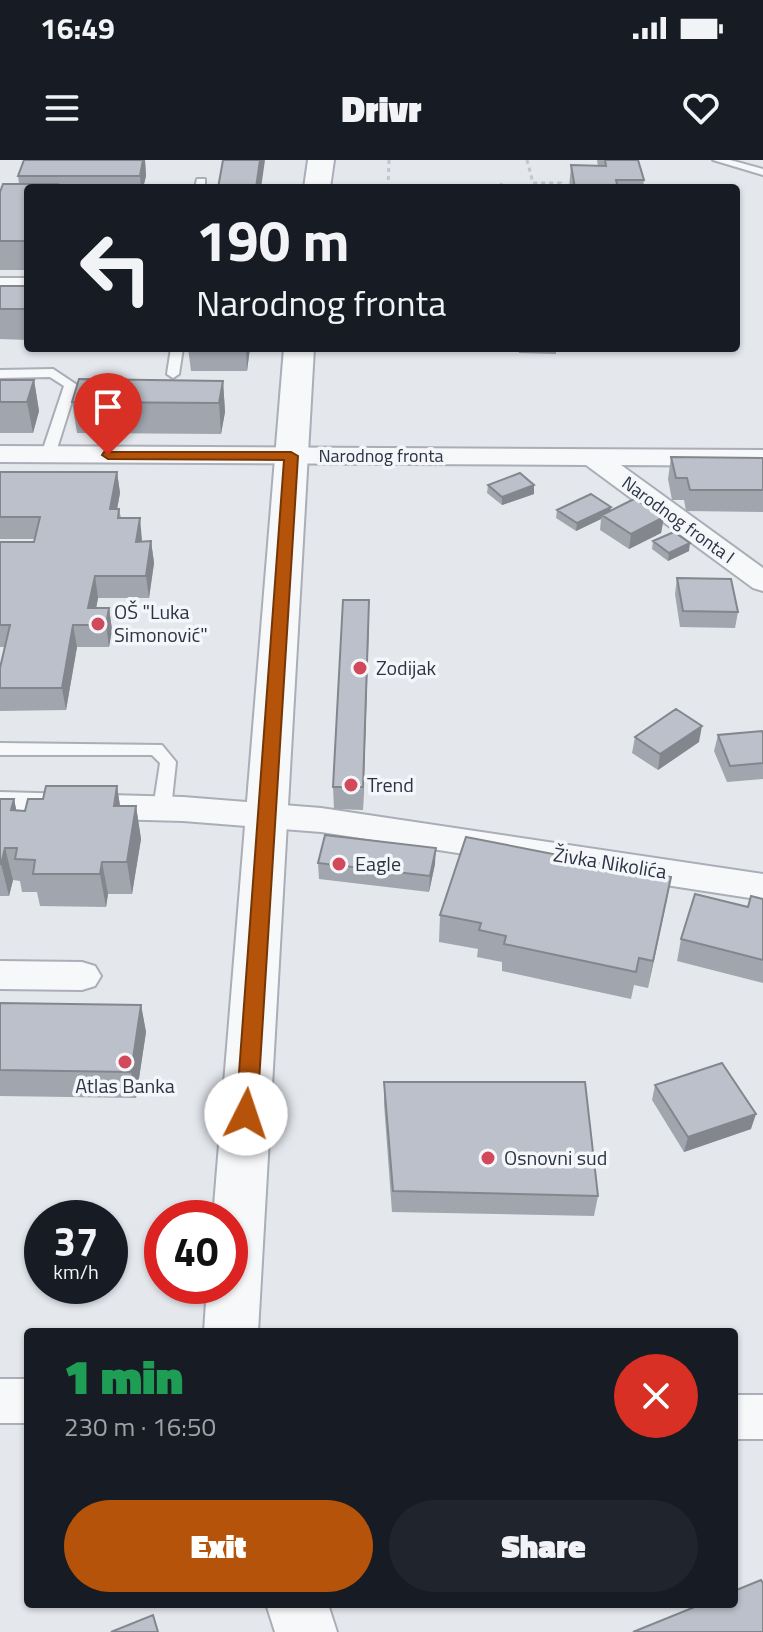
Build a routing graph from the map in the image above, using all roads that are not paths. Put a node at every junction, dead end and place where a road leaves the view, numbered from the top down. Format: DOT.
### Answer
graph roads {
  1 [pos="321,160"];
  2 [pos="718,160"];
  3 [pos="763,172"];
  4 [pos="318,184"];
  5 [pos="0,285"];
  6 [pos="24,285"];
  7 [pos="176,352"];
  8 [pos="299,352"];
  9 [pos="0,374"];
  10 [pos="173,374"];
  11 [pos="0,454"];
  12 [pos="48,455"];
  13 [pos="291,456"];
  14 [pos="592,457"];
  15 [pos="763,458"];
  16 [pos="760,577"];
  17 [pos="0,749"];
  18 [pos="0,804"];
  19 [pos="162,809"];
  20 [pos="266,818"];
  21 [pos="763,887"];
  22 [pos="0,975"];
  23 [pos="82,976"];
  24 [pos="231,1328"];
  25 [pos="0,1401"];
  26 [pos="24,1401"];
  27 [pos="738,1417"];
  28 [pos="763,1417"];
  29 [pos="298,1608"];
  30 [pos="306,1632"];
  1 -- 4 [label="street"];
  2 -- 3 [label="lane"];
  5 -- 6 [label="street"];
  7 -- 10 [label="lane"];
  8 -- 13 [label="street"];
  9 -- 12 [label="lane"];
  11 -- 12 [label="street, Narodnog fronta"];
  12 -- 13 [label="street, Narodnog fronta"];
  13 -- 14 [label="street, Narodnog fronta"];
  13 -- 20 [label="street"];
  14 -- 15 [label="street, Narodnog fronta"];
  14 -- 16 [label="street, Narodnog fronta I"];
  17 -- 19 [label="lane"];
  18 -- 19 [label="street, Živka Nikolića"];
  19 -- 20 [label="street, Živka Nikolića"];
  20 -- 21 [label="street, Živka Nikolića"];
  20 -- 24 [label="street"];
  22 -- 23 [label="street"];
  25 -- 26 [label="street"];
  27 -- 28 [label="street"];
  29 -- 30 [label="street"];
}
